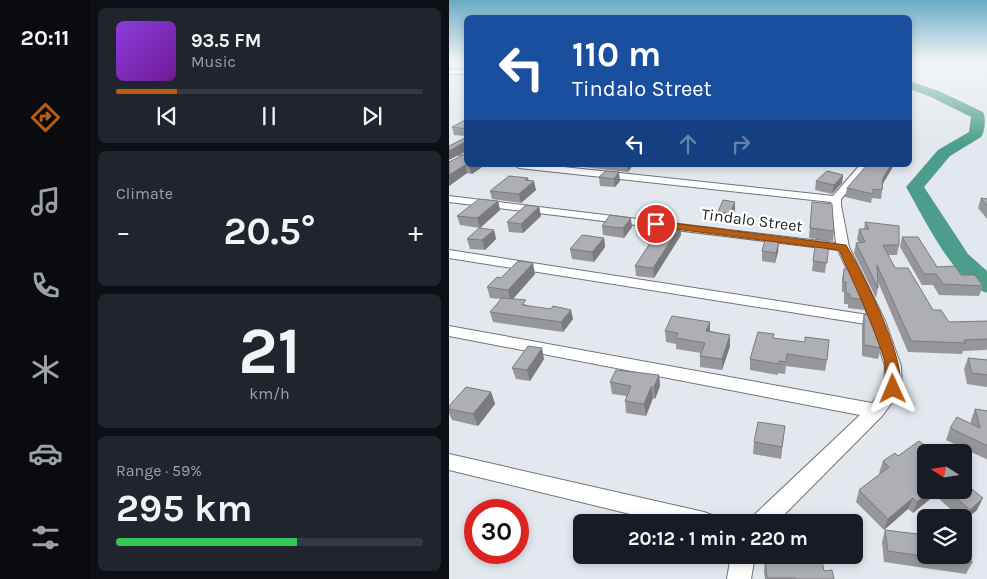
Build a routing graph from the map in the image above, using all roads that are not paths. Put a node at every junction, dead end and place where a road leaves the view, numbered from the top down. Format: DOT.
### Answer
graph roads {
  1 [pos="449,158"];
  2 [pos="464,158"];
  3 [pos="464,158"];
  4 [pos="449,166"];
  5 [pos="538,167"];
  6 [pos="858,167"];
  7 [pos="449,199"];
  8 [pos="836,199"];
  9 [pos="843,247"];
  10 [pos="449,254"];
  11 [pos="878,321"];
  12 [pos="449,331"];
  13 [pos="876,411"];
  14 [pos="449,462"];
  15 [pos="669,514"];
  16 [pos="770,514"];
  17 [pos="742,564"];
  18 [pos="739,579"];
  1 -- 2 [label="street"];
  3 -- 4 [label="street"];
  5 -- 8 [label="street"];
  6 -- 8 [label="street"];
  7 -- 9 [label="street, Tindalo Street"];
  8 -- 9 [label="street"];
  9 -- 11 [label="street"];
  10 -- 11 [label="street"];
  11 -- 13 [label="street"];
  12 -- 13 [label="street"];
  13 -- 16 [label="street"];
  14 -- 15 [label="street"];
  17 -- 18 [label="street"];
}
